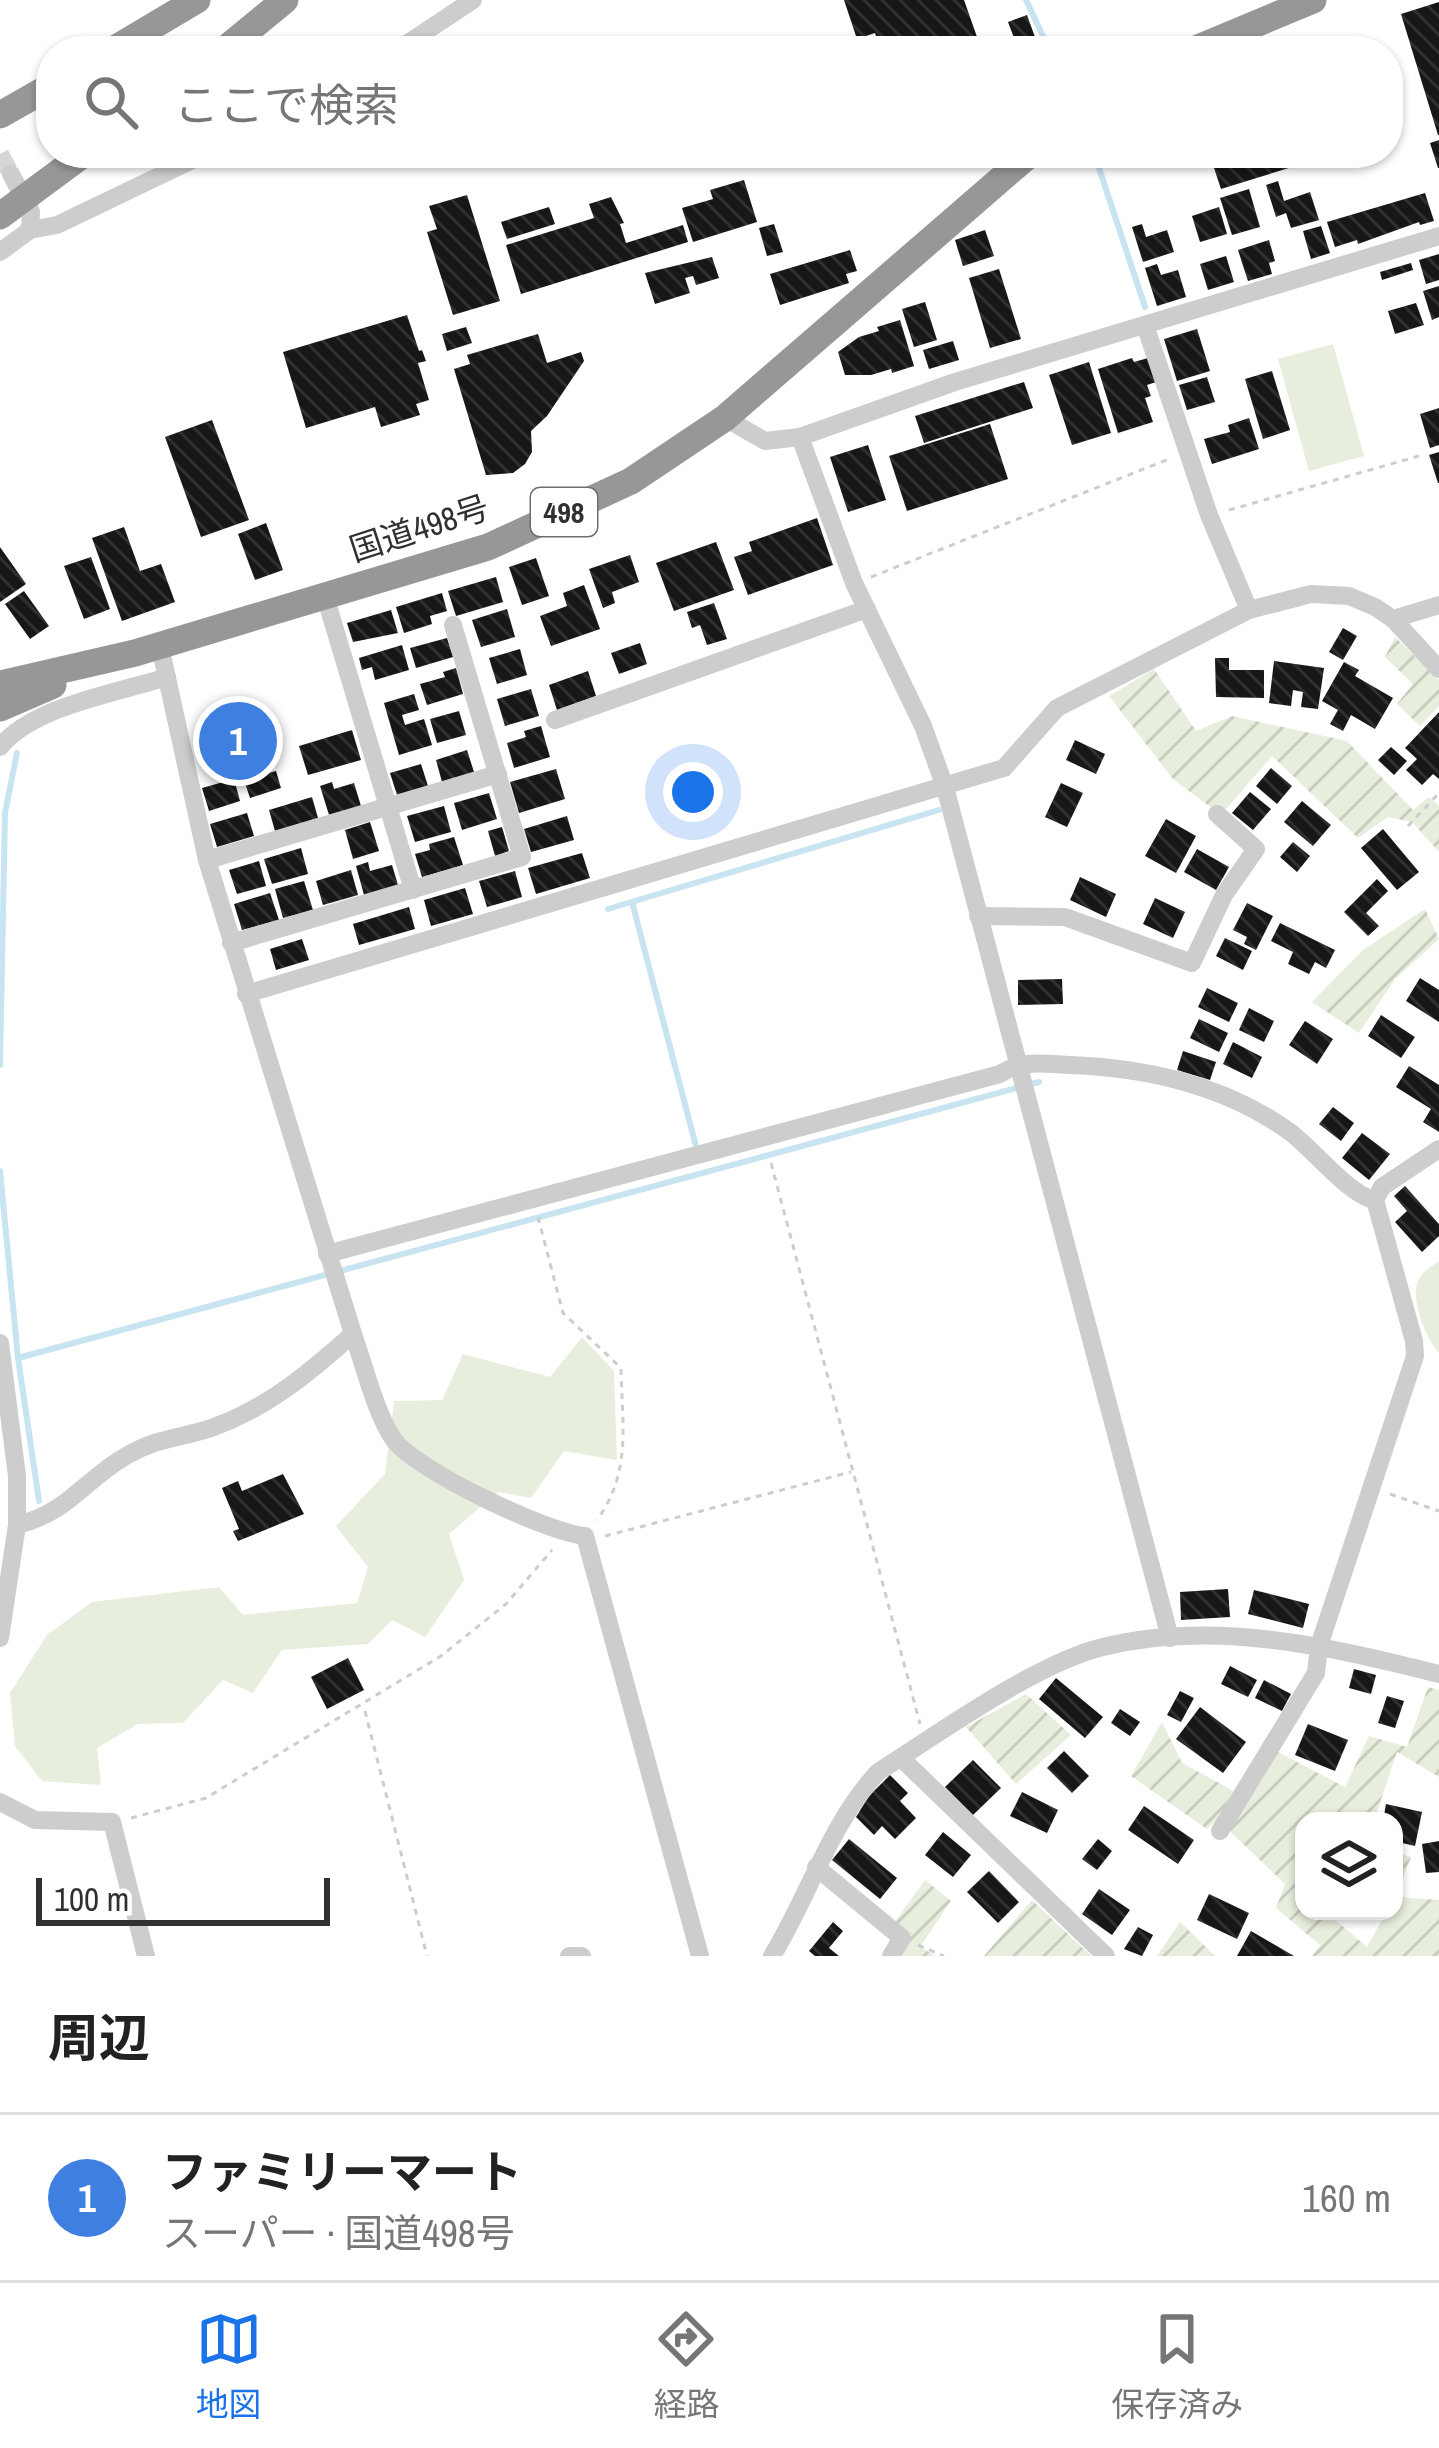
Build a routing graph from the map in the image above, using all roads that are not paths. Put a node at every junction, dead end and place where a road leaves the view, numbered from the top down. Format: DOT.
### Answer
graph roads {
  1 [pos="197,0"];
  2 [pos="285,0"];
  3 [pos="473,0"];
  4 [pos="1313,0"];
  5 [pos="136,36"];
  6 [pos="241,36"];
  7 [pos="419,36"];
  8 [pos="1227,36"];
  9 [pos="36,95"];
  10 [pos="0,115"];
  11 [pos="53,168"];
  12 [pos="176,168"];
  13 [pos="1014,168"];
  14 [pos="21,183"];
  15 [pos="0,216"];
  16 [pos="30,230"];
  17 [pos="1439,236"];
  18 [pos="0,252"];
  19 [pos="1145,325"];
  20 [pos="725,418"];
  21 [pos="800,437"];
  22 [pos="326,596"];
  23 [pos="1439,605"];
  24 [pos="867,609"];
  25 [pos="1249,610"];
  26 [pos="1393,619"];
  27 [pos="453,626"];
  28 [pos="147,649"];
  29 [pos="1439,669"];
  30 [pos="167,677"];
  31 [pos="0,684"];
  32 [pos="0,708"];
  33 [pos="555,720"];
  34 [pos="0,747"];
  35 [pos="498,774"];
  36 [pos="945,787"];
  37 [pos="388,807"];
  38 [pos="1216,814"];
  39 [pos="207,860"];
  40 [pos="413,890"];
  41 [pos="979,916"];
  42 [pos="231,943"];
  43 [pos="246,994"];
  44 [pos="1021,1079"];
  45 [pos="1439,1149"];
  46 [pos="1375,1200"];
  47 [pos="327,1254"];
  48 [pos="353,1334"];
  49 [pos="0,1343"];
  50 [pos="17,1525"];
  51 [pos="0,1638"];
  52 [pos="1170,1638"];
  53 [pos="1319,1646"];
  54 [pos="1439,1674"];
  55 [pos="901,1758"];
  56 [pos="0,1802"];
  57 [pos="1220,1831"];
  58 [pos="816,1867"];
  59 [pos="777,1948"];
  60 [pos="146,1956"];
  61 [pos="569,1956"];
  62 [pos="581,1956"];
  63 [pos="700,1956"];
  64 [pos="796,1956"];
  65 [pos="891,1956"];
  66 [pos="1106,1956"];
  1 -- 5 [label="highway"];
  2 -- 6 [label="highway"];
  3 -- 7 [label="street"];
  4 -- 8 [label="highway"];
  9 -- 10 [label="highway"];
  11 -- 14 [label="highway"];
  12 -- 16 [label="street"];
  13 -- 20 [label="highway, 国道498号 / 498"];
  14 -- 15 [label="highway"];
  14 -- 16 [label="street"];
  16 -- 18 [label="street"];
  17 -- 19 [label="street"];
  19 -- 21 [label="street"];
  19 -- 25 [label="street"];
  20 -- 21 [label="street"];
  20 -- 22 [label="highway, 国道498号 / 498"];
  21 -- 24 [label="street"];
  22 -- 28 [label="highway, 国道498号 / 498"];
  22 -- 37 [label="street"];
  23 -- 26 [label="street"];
  24 -- 33 [label="street"];
  24 -- 36 [label="street"];
  25 -- 26 [label="street"];
  25 -- 36 [label="street"];
  26 -- 29 [label="street"];
  27 -- 35 [label="street"];
  28 -- 30 [label="street"];
  28 -- 31 [label="highway, 国道498号 / 498"];
  28 -- 32 [label="highway"];
  30 -- 34 [label="street"];
  30 -- 39 [label="street"];
  35 -- 37 [label="street"];
  35 -- 40 [label="street"];
  36 -- 41 [label="street"];
  36 -- 43 [label="street"];
  37 -- 39 [label="street"];
  37 -- 40 [label="street"];
  38 -- 41 [label="street"];
  39 -- 42 [label="street"];
  40 -- 42 [label="street"];
  41 -- 44 [label="street"];
  42 -- 43 [label="street"];
  43 -- 47 [label="street"];
  44 -- 46 [label="street"];
  44 -- 47 [label="street"];
  44 -- 52 [label="street"];
  45 -- 46 [label="street"];
  46 -- 53 [label="street"];
  47 -- 48 [label="street"];
  48 -- 50 [label="street"];
  48 -- 63 [label="street"];
  49 -- 50 [label="street"];
  50 -- 51 [label="street"];
  52 -- 53 [label="street"];
  52 -- 55 [label="street"];
  53 -- 54 [label="street"];
  53 -- 57 [label="street"];
  55 -- 58 [label="street"];
  55 -- 66 [label="street"];
  56 -- 60 [label="street"];
  58 -- 59 [label="street"];
  58 -- 65 [label="street"];
  59 -- 64 [label="street"];
  61 -- 62 [label="street"];
}
